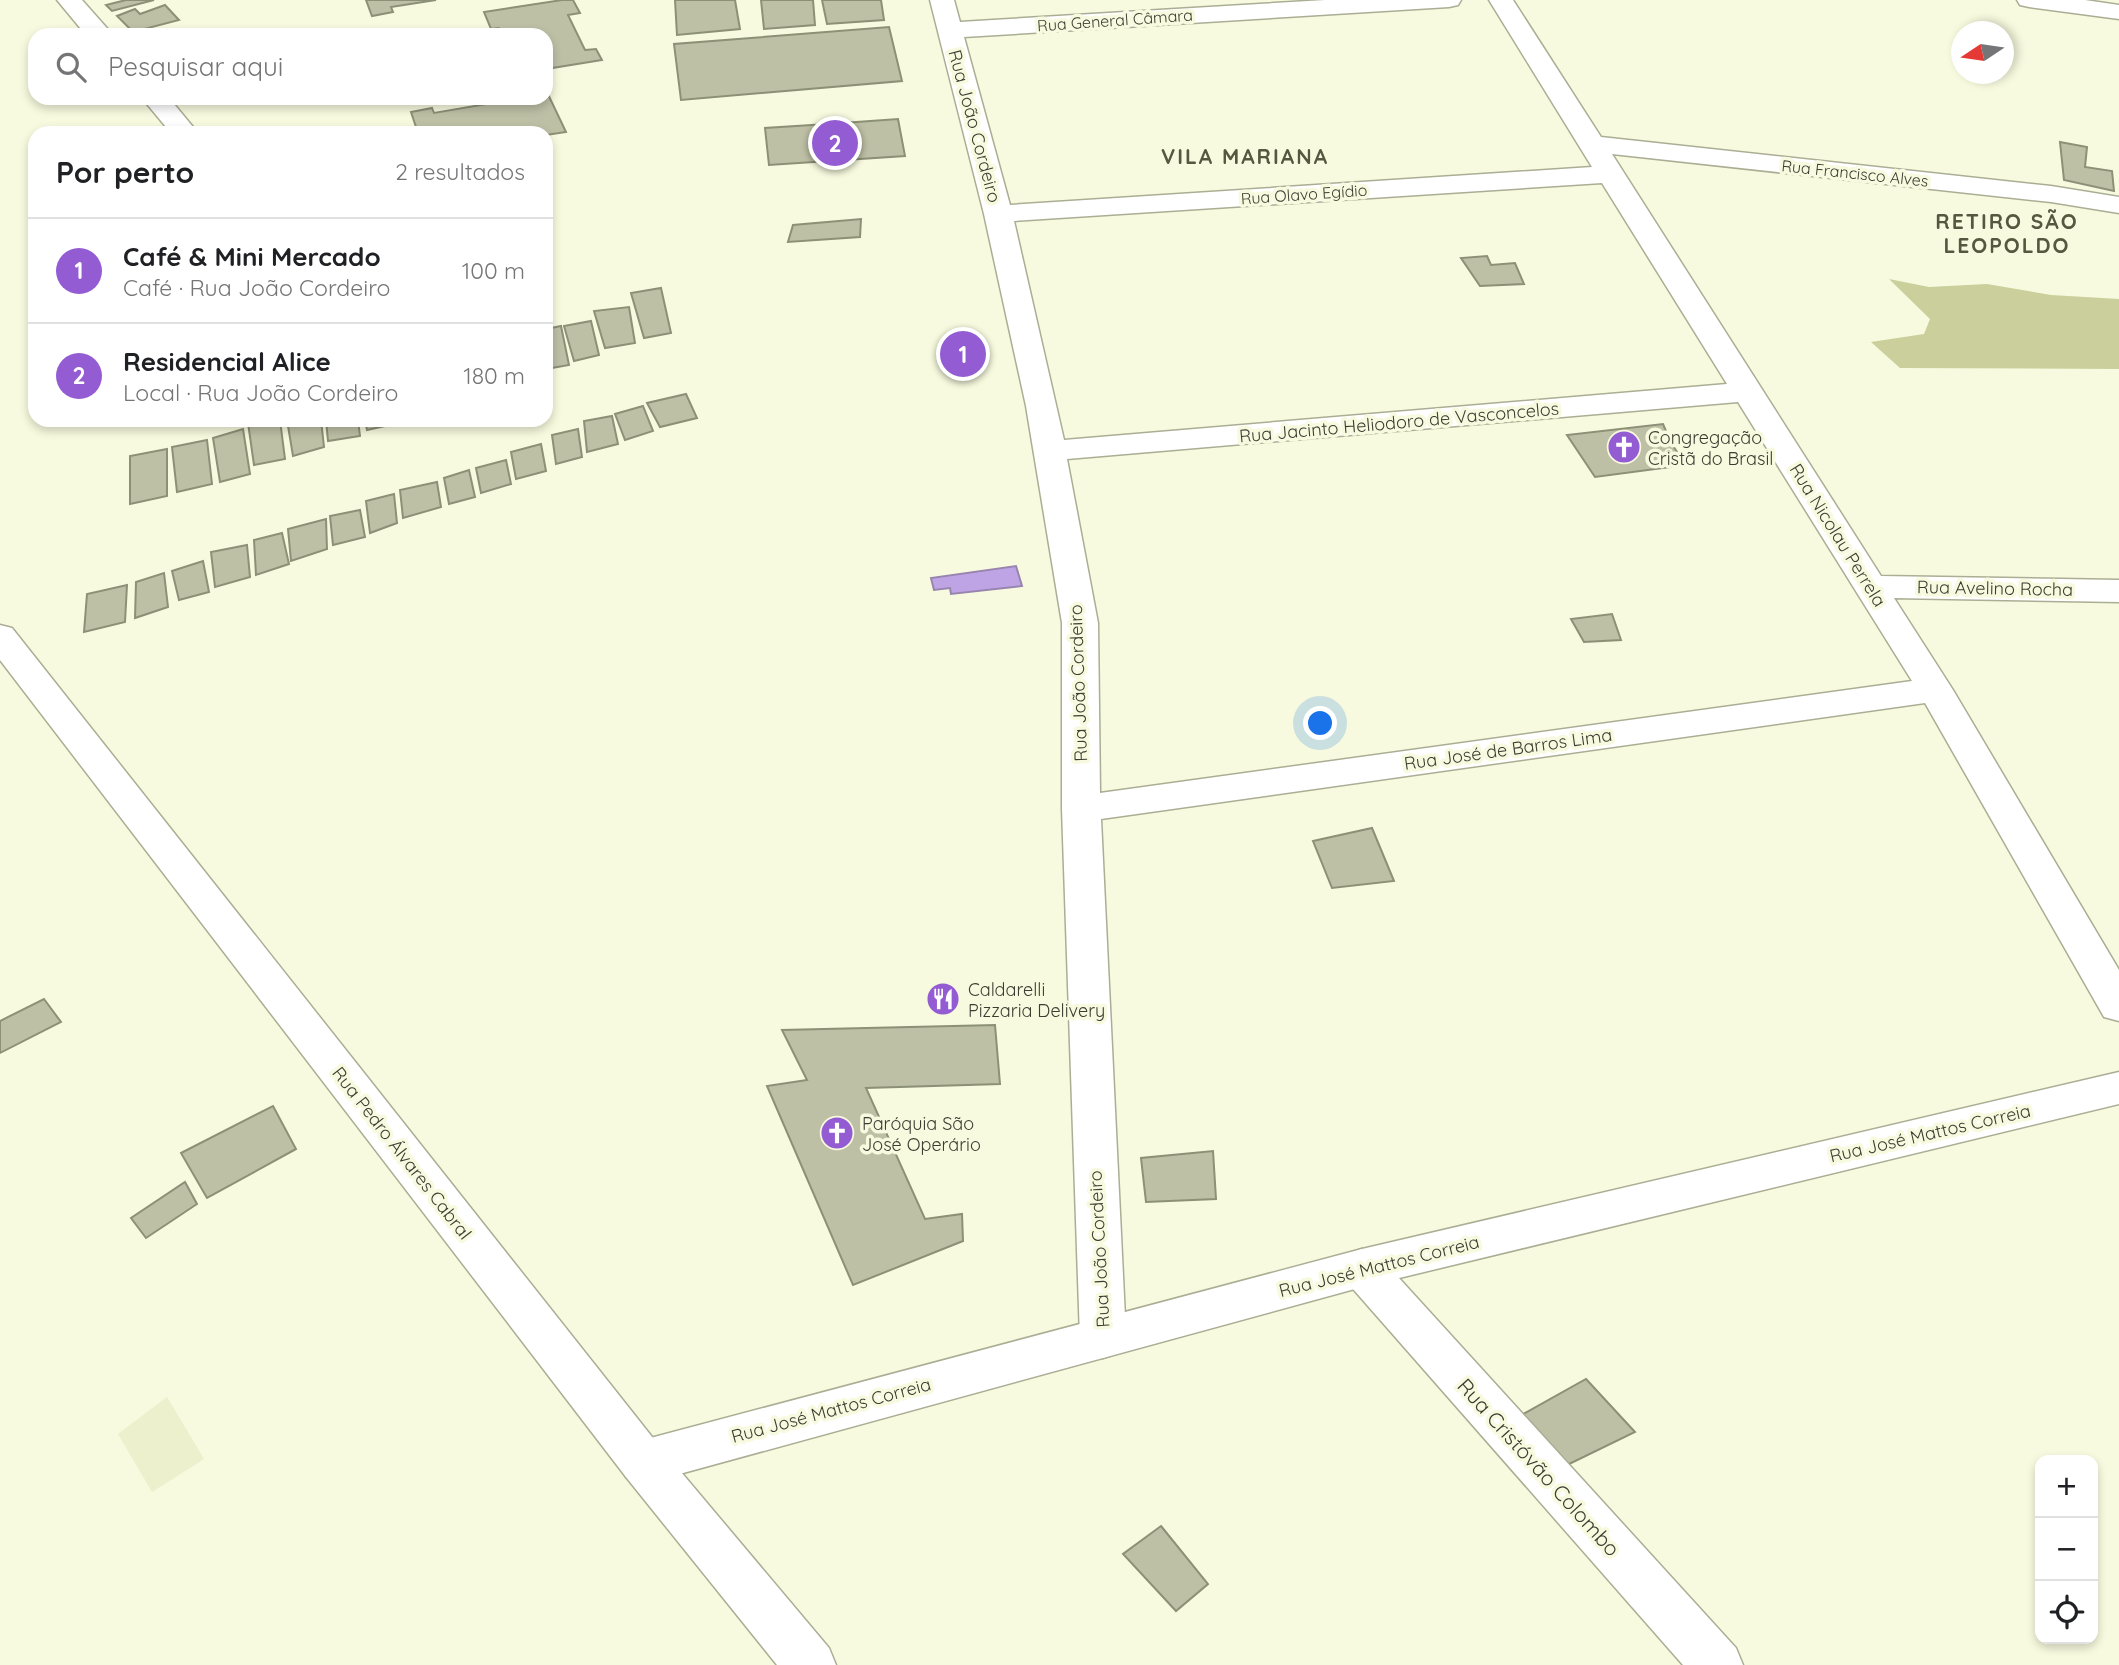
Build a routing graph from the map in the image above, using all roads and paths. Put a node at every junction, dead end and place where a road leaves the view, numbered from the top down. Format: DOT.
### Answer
graph roads {
  1 [pos="69,0"];
  2 [pos="942,0"];
  3 [pos="1449,0"];
  4 [pos="1501,0"];
  5 [pos="2029,0"];
  6 [pos="2119,12"];
  7 [pos="94,28"];
  8 [pos="950,30"];
  9 [pos="161,105"];
  10 [pos="179,126"];
  11 [pos="1591,144"];
  12 [pos="1610,174"];
  13 [pos="2119,205"];
  14 [pos="998,214"];
  15 [pos="1748,392"];
  16 [pos="1049,451"];
  17 [pos="1871,587"];
  18 [pos="2119,591"];
  19 [pos="0,636"];
  20 [pos="1934,690"];
  21 [pos="1081,809"];
  22 [pos="2119,1006"];
  23 [pos="2119,1088"];
  24 [pos="1362,1268"];
  25 [pos="1102,1338"];
  26 [pos="643,1462"];
  27 [pos="810,1665"];
  28 [pos="1717,1665"];
  1 -- 7 [label="street"];
  2 -- 8 [label="street, Rua João Cordeiro"];
  3 -- 8 [label="street, Rua General Câmara"];
  4 -- 11 [label="street, Rua Nicolau Perrela"];
  5 -- 6 [label="street"];
  8 -- 14 [label="street, Rua João Cordeiro"];
  9 -- 10 [label="street"];
  11 -- 12 [label="street, Rua Nicolau Perrela"];
  11 -- 13 [label="street, Rua Francisco Alves"];
  12 -- 14 [label="street, Rua Olavo Egídio"];
  12 -- 15 [label="street, Rua Nicolau Perrela"];
  14 -- 16 [label="street, Rua João Cordeiro"];
  15 -- 16 [label="street, Rua Jacinto Heliodoro de Vasconcelos"];
  15 -- 17 [label="street, Rua Nicolau Perrela"];
  16 -- 21 [label="street, Rua João Cordeiro"];
  17 -- 18 [label="street, Rua Avelino Rocha"];
  17 -- 20 [label="street, Rua Nicolau Perrela"];
  19 -- 26 [label="street, Rua Pedro Álvares Cabral"];
  20 -- 21 [label="street, Rua José de Barros Lima"];
  20 -- 22 [label="street, Rua Nicolau Perrela"];
  21 -- 25 [label="street, Rua João Cordeiro"];
  23 -- 24 [label="street, Rua José Mattos Correia"];
  24 -- 25 [label="street, Rua José Mattos Correia"];
  24 -- 28 [label="street, Rua Cristóvão Colombo"];
  25 -- 26 [label="street, Rua José Mattos Correia"];
  26 -- 27 [label="street, Rua Pedro Álvares Cabral"];
}
